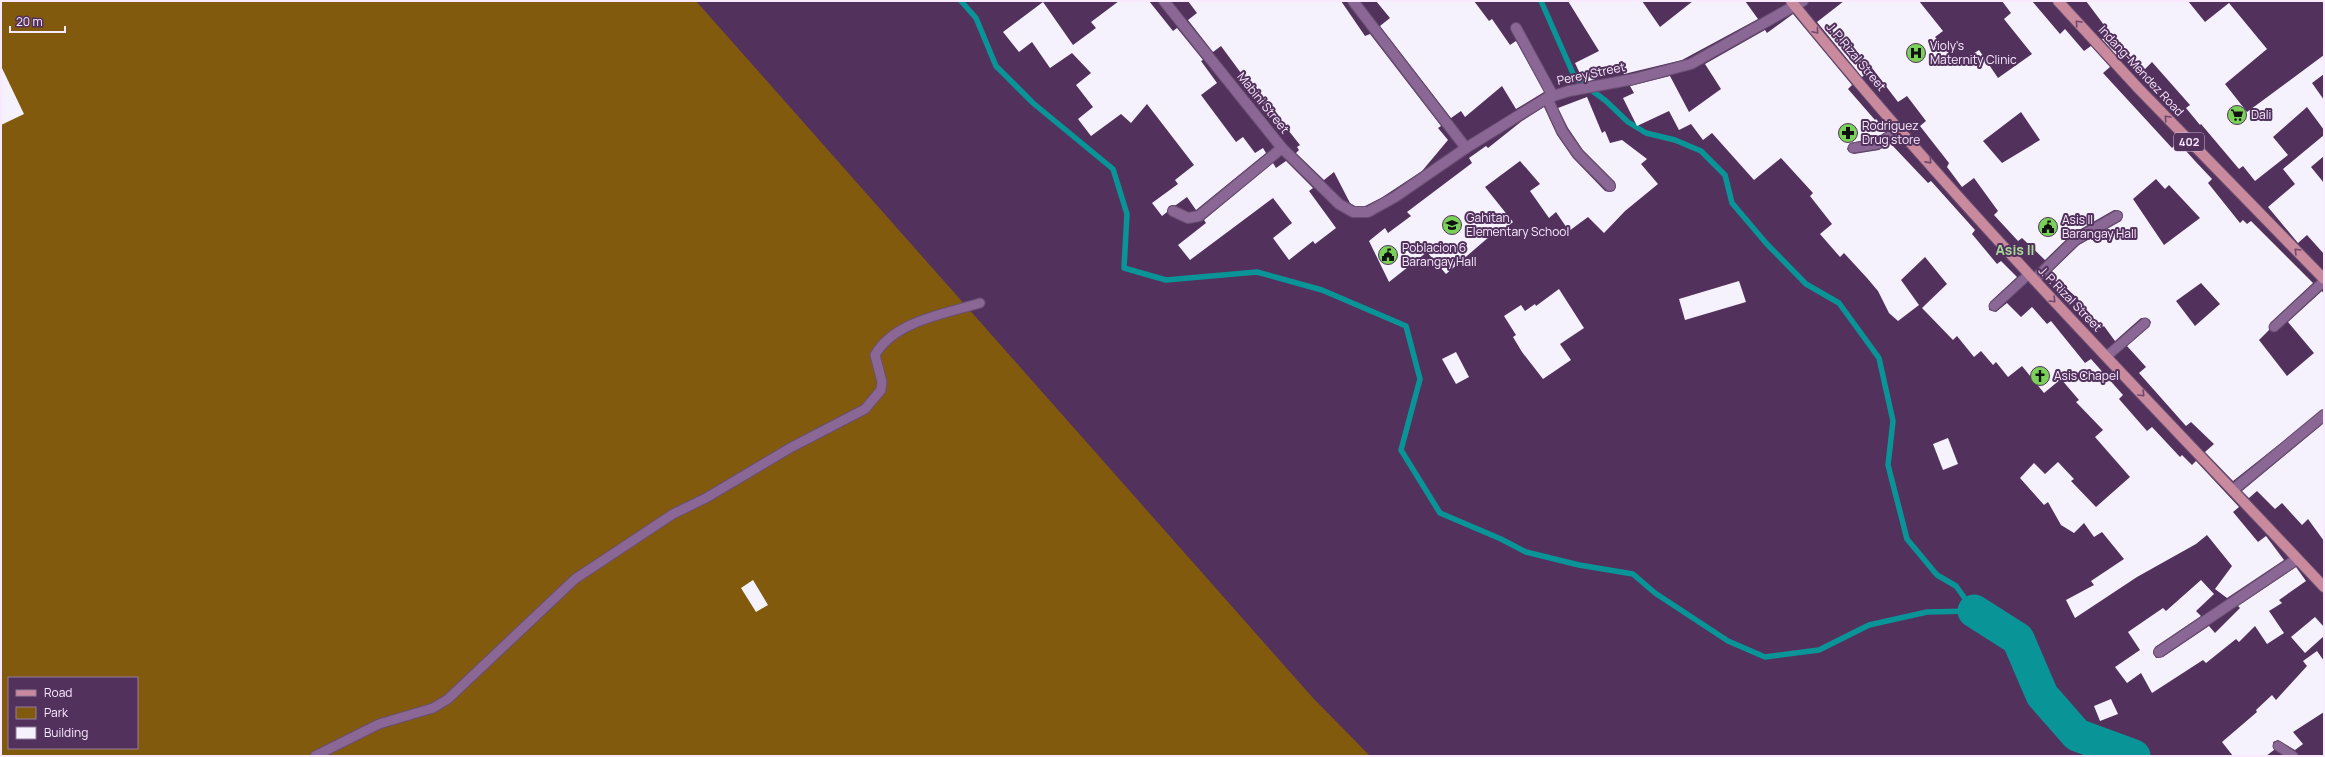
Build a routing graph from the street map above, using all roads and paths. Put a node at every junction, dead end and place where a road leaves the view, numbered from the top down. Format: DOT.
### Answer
graph roads {
  1 [pos="1164,1"];
  2 [pos="1353,1"];
  3 [pos="2058,1"];
  4 [pos="1797,3"];
  5 [pos="1516,28"];
  6 [pos="1550,97"];
  7 [pos="1900,129"];
  8 [pos="1282,148"];
  9 [pos="1466,148"];
  10 [pos="1853,148"];
  11 [pos="1610,186"];
  12 [pos="1173,211"];
  13 [pos="1353,212"];
  14 [pos="2116,216"];
  15 [pos="2031,277"];
  16 [pos="2324,280"];
  17 [pos="980,303"];
  18 [pos="1994,306"];
  19 [pos="2145,323"];
  20 [pos="2274,327"];
  21 [pos="2107,356"];
  22 [pos="2324,415"];
  23 [pos="2233,490"];
  24 [pos="2297,559"];
  25 [pos="2324,587"];
  26 [pos="2159,652"];
  27 [pos="2278,746"];
  28 [pos="315,756"];
  29 [pos="2293,756"];
  1 -- 8 [label="street, Mabini Street"];
  2 -- 9 [label="street"];
  16 -- 3 [label="main road, Indang-Mendez Road / 402, one-way"];
  4 -- 6 [label="street, Perey Street"];
  4 -- 7 [label="main road, J. P. Rizal Street, one-way"];
  5 -- 6 [label="street"];
  6 -- 9 [label="street, Perey Street"];
  6 -- 11 [label="street"];
  7 -- 10 [label="lane"];
  7 -- 15 [label="main road, J. P. Rizal Street, one-way"];
  8 -- 12 [label="street"];
  8 -- 13 [label="street, Mabini Street"];
  9 -- 13 [label="street, Perey Street"];
  14 -- 15 [label="street"];
  15 -- 18 [label="lane"];
  15 -- 21 [label="main road, J. P. Rizal Street, one-way"];
  16 -- 20 [label="lane"];
  17 -- 28 [label="lane"];
  19 -- 21 [label="lane"];
  21 -- 23 [label="main road, J. P. Rizal Street, one-way"];
  22 -- 23 [label="street"];
  23 -- 24 [label="main road, J. P. Rizal Street"];
  24 -- 25 [label="main road, J. P. Rizal Street"];
  24 -- 26 [label="street"];
  27 -- 29 [label="lane"];
}
